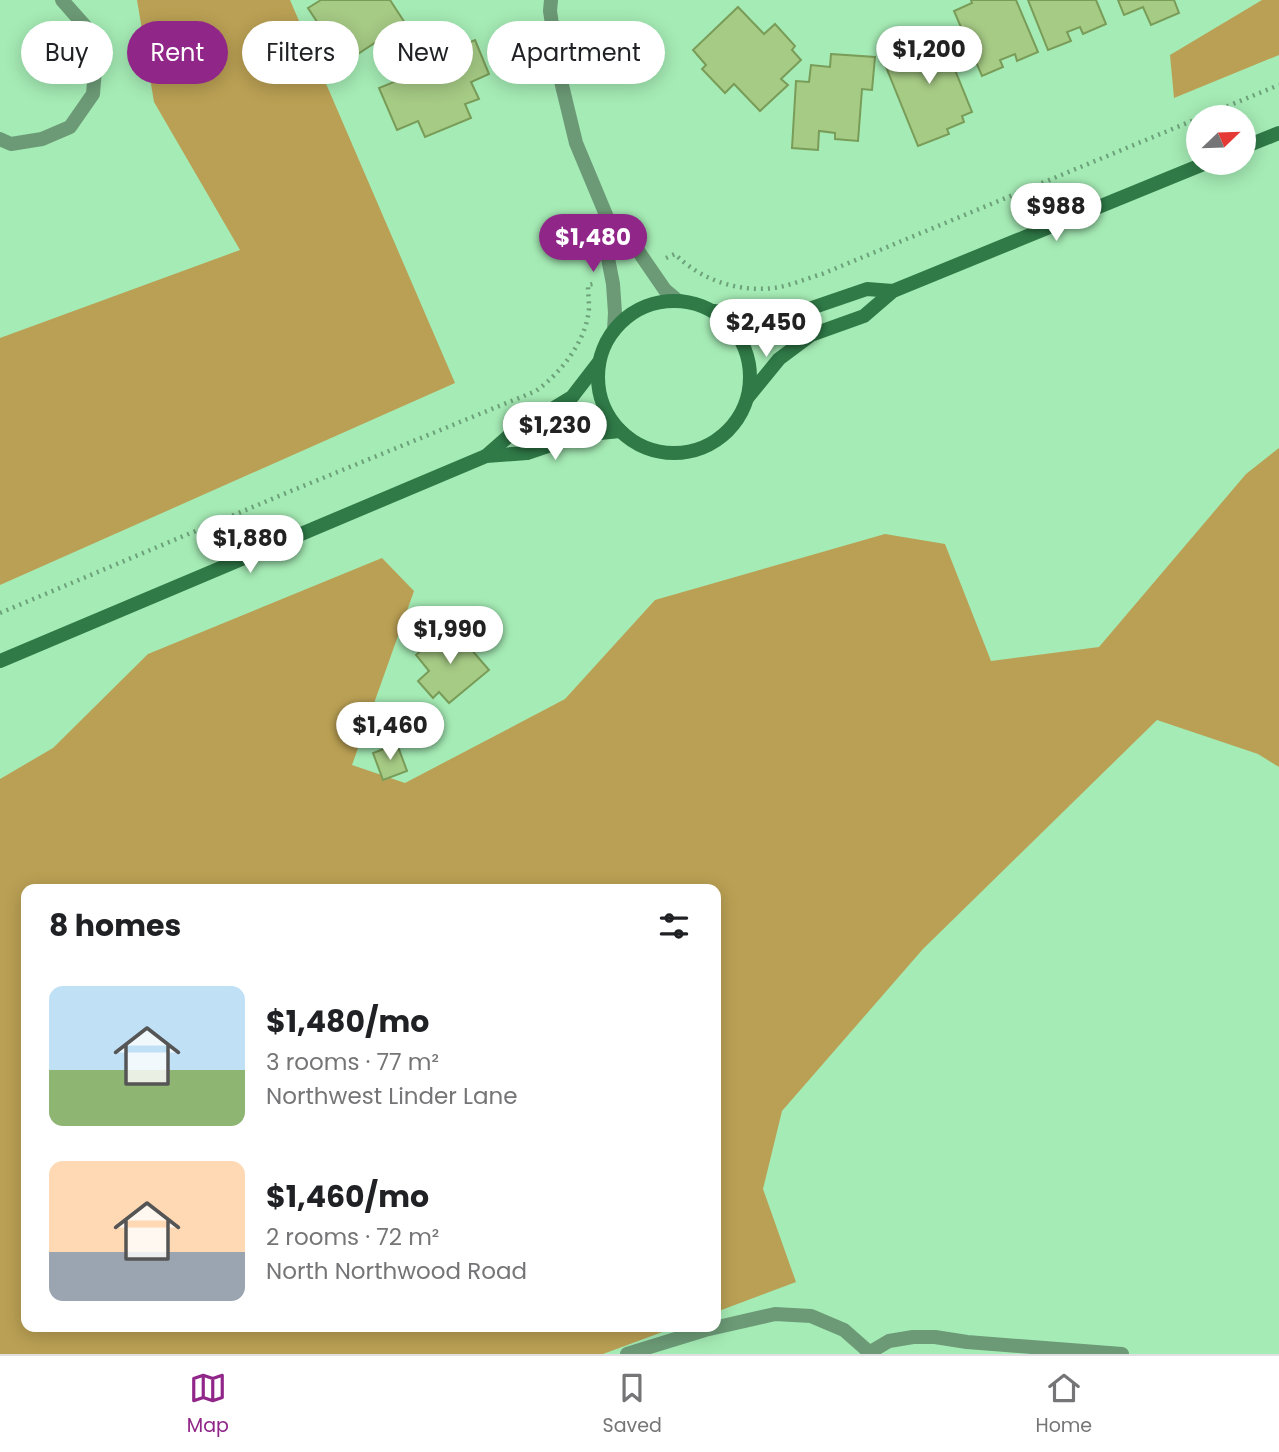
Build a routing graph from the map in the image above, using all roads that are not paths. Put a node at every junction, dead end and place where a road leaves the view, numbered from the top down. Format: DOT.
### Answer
graph roads {
  1 [pos="62,0"];
  2 [pos="551,0"];
  3 [pos="1279,133"];
  4 [pos="0,139"];
  5 [pos="1256,142"];
  6 [pos="1186,171"];
  7 [pos="609,222"];
  8 [pos="893,291"];
  9 [pos="677,300"];
  10 [pos="711,310"];
  11 [pos="614,330"];
  12 [pos="599,362"];
  13 [pos="748,397"];
  14 [pos="620,431"];
  15 [pos="486,456"];
  16 [pos="0,661"];
  17 [pos="721,1326"];
  18 [pos="698,1332"];
  19 [pos="868,1353"];
  20 [pos="627,1354"];
  21 [pos="1122,1354"];
  1 -- 4 [label="street"];
  2 -- 7 [label="street"];
  3 -- 5 [label="street"];
  6 -- 8 [label="street"];
  7 -- 9 [label="street"];
  7 -- 11 [label="street"];
  8 -- 10 [label="street"];
  8 -- 13 [label="street"];
  9 -- 10 [label="street"];
  9 -- 11 [label="street"];
  10 -- 13 [label="street"];
  11 -- 12 [label="street"];
  12 -- 14 [label="street"];
  12 -- 15 [label="street"];
  13 -- 14 [label="street"];
  14 -- 15 [label="street"];
  15 -- 16 [label="street"];
  17 -- 19 [label="street"];
  18 -- 20 [label="street"];
  19 -- 21 [label="street"];
}
